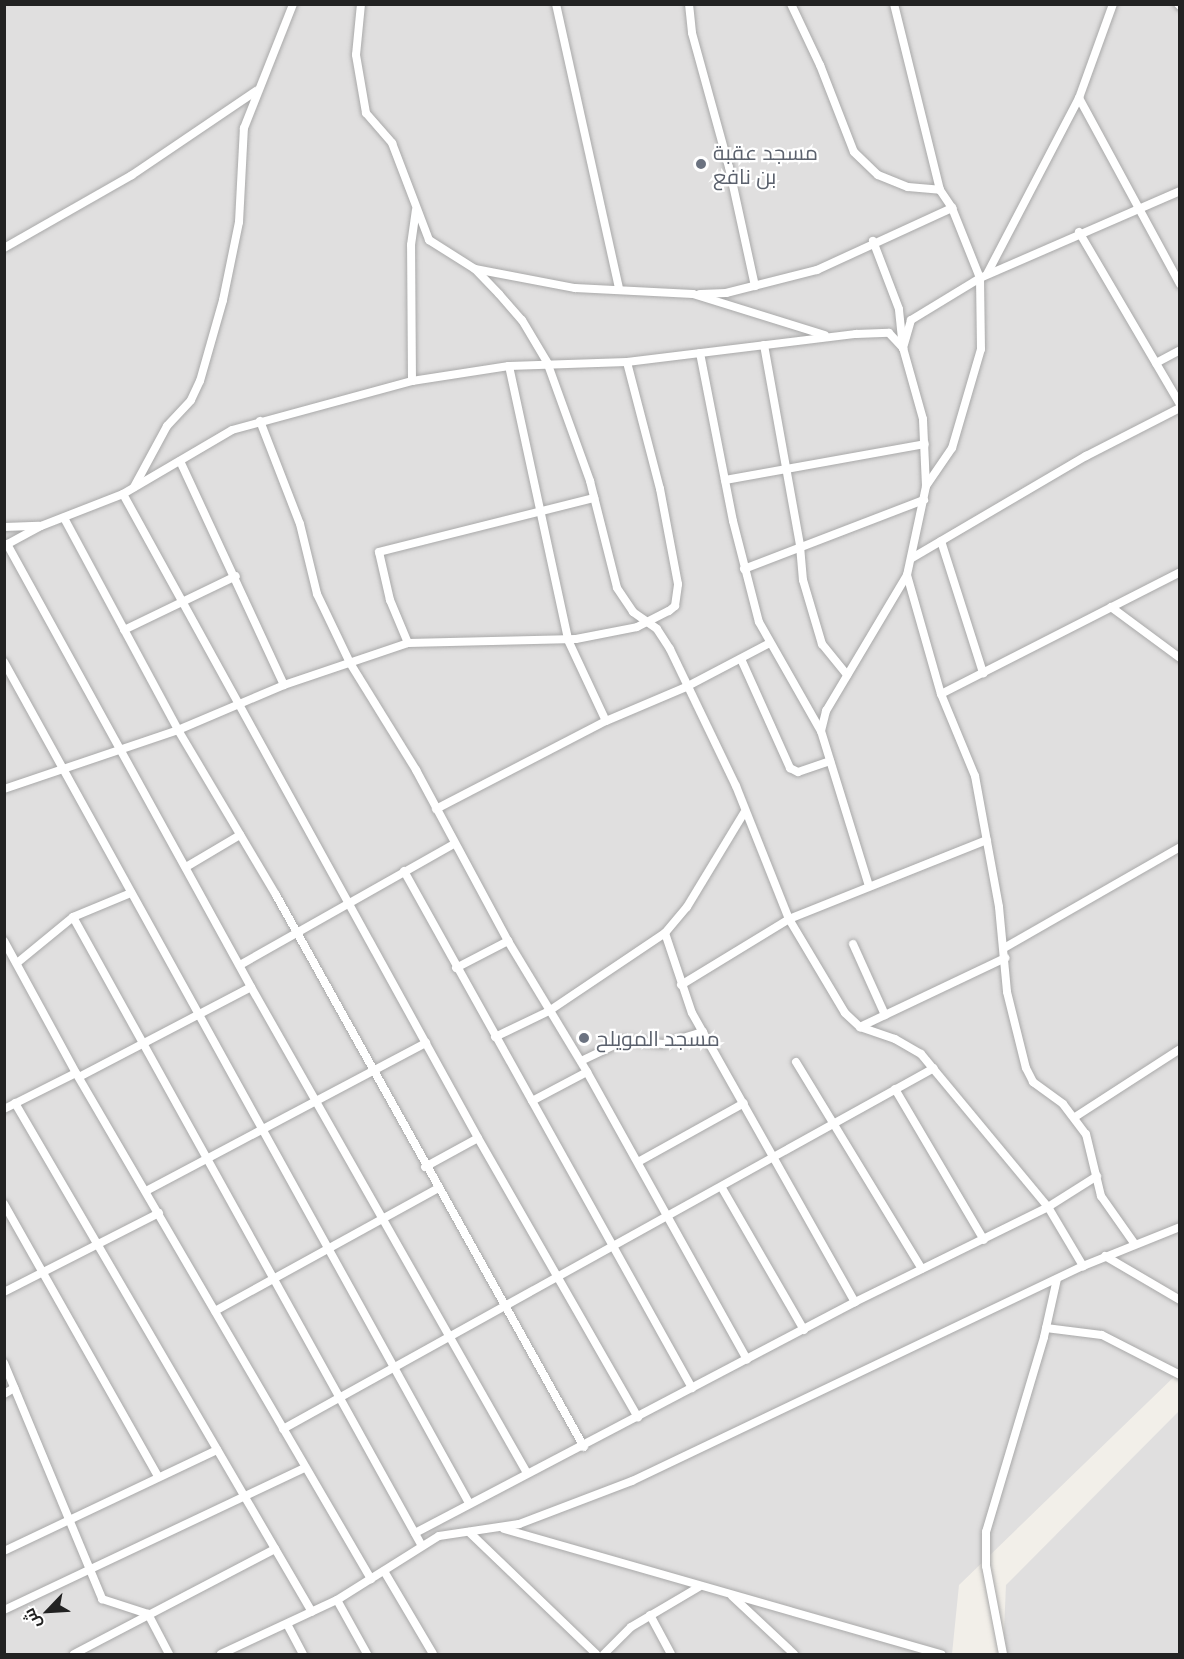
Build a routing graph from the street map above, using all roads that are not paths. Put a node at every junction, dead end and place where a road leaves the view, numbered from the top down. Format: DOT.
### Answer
graph roads {
  1 [pos="293,4"];
  2 [pos="361,4"];
  3 [pos="556,4"];
  4 [pos="689,4"];
  5 [pos="791,4"];
  6 [pos="894,4"];
  7 [pos="1113,4"];
  8 [pos="256,91"];
  9 [pos="1079,98"];
  10 [pos="940,190"];
  11 [pos="1179,191"];
  12 [pos="417,206"];
  13 [pos="1141,206"];
  14 [pos="952,208"];
  15 [pos="1079,232"];
  16 [pos="873,241"];
  17 [pos="4,248"];
  18 [pos="475,269"];
  19 [pos="983,276"];
  20 [pos="1179,284"];
  21 [pos="755,286"];
  22 [pos="619,288"];
  23 [pos="693,294"];
  24 [pos="830,337"];
  25 [pos="764,345"];
  26 [pos="903,348"];
  27 [pos="1179,350"];
  28 [pos="700,352"];
  29 [pos="547,362"];
  30 [pos="627,362"];
  31 [pos="1156,363"];
  32 [pos="509,366"];
  33 [pos="412,381"];
  34 [pos="1179,406"];
  35 [pos="260,422"];
  36 [pos="925,444"];
  37 [pos="180,460"];
  38 [pos="786,468"];
  39 [pos="725,480"];
  40 [pos="926,486"];
  41 [pos="133,488"];
  42 [pos="123,494"];
  43 [pos="594,498"];
  44 [pos="924,500"];
  45 [pos="540,511"];
  46 [pos="63,518"];
  47 [pos="41,526"];
  48 [pos="4,527"];
  49 [pos="941,541"];
  50 [pos="6,545"];
  51 [pos="800,546"];
  52 [pos="912,558"];
  53 [pos="744,568"];
  54 [pos="1179,572"];
  55 [pos="907,575"];
  56 [pos="236,576"];
  57 [pos="181,602"];
  58 [pos="1111,608"];
  59 [pos="648,622"];
  60 [pos="124,630"];
  61 [pos="568,640"];
  62 [pos="408,643"];
  63 [pos="768,644"];
  64 [pos="1179,658"];
  65 [pos="741,659"];
  66 [pos="4,662"];
  67 [pos="350,663"];
  68 [pos="983,673"];
  69 [pos="848,675"];
  70 [pos="284,685"];
  71 [pos="687,687"];
  72 [pos="941,694"];
  73 [pos="237,704"];
  74 [pos="606,721"];
  75 [pos="178,730"];
  76 [pos="821,731"];
  77 [pos="123,750"];
  78 [pos="830,761"];
  79 [pos="63,770"];
  80 [pos="4,789"];
  81 [pos="436,809"];
  82 [pos="744,813"];
  83 [pos="240,835"];
  84 [pos="987,840"];
  85 [pos="454,844"];
  86 [pos="1179,847"];
  87 [pos="186,867"];
  88 [pos="404,871"];
  89 [pos="869,886"];
  90 [pos="131,893"];
  91 [pos="348,905"];
  92 [pos="73,917"];
  93 [pos="789,919"];
  94 [pos="665,933"];
  95 [pos="296,934"];
  96 [pos="4,941"];
  97 [pos="508,941"];
  98 [pos="853,944"];
  99 [pos="1004,948"];
  100 [pos="1005,958"];
  101 [pos="17,963"];
  102 [pos="240,965"];
  103 [pos="456,968"];
  104 [pos="681,985"];
  105 [pos="251,987"];
  106 [pos="549,1011"];
  107 [pos="198,1014"];
  108 [pos="885,1016"];
  109 [pos="860,1027"];
  110 [pos="704,1032"];
  111 [pos="495,1037"];
  112 [pos="145,1043"];
  113 [pos="426,1043"];
  114 [pos="1179,1049"];
  115 [pos="581,1061"];
  116 [pos="796,1062"];
  117 [pos="934,1068"];
  118 [pos="371,1071"];
  119 [pos="587,1072"];
  120 [pos="77,1075"];
  121 [pos="895,1089"];
  122 [pos="318,1101"];
  123 [pos="532,1101"];
  124 [pos="15,1103"];
  125 [pos="744,1103"];
  126 [pos="4,1109"];
  127 [pos="1075,1117"];
  128 [pos="834,1123"];
  129 [pos="264,1131"];
  130 [pos="478,1138"];
  131 [pos="776,1158"];
  132 [pos="208,1159"];
  133 [pos="638,1162"];
  134 [pos="425,1167"];
  135 [pos="1097,1176"];
  136 [pos="722,1188"];
  137 [pos="437,1189"];
  138 [pos="146,1191"];
  139 [pos="4,1204"];
  140 [pos="1048,1207"];
  141 [pos="159,1213"];
  142 [pos="668,1216"];
  143 [pos="382,1219"];
  144 [pos="1179,1227"];
  145 [pos="984,1240"];
  146 [pos="1134,1244"];
  147 [pos="98,1245"];
  148 [pos="613,1247"];
  149 [pos="329,1248"];
  150 [pos="1105,1256"];
  151 [pos="1083,1266"];
  152 [pos="922,1269"];
  153 [pos="42,1274"];
  154 [pos="558,1277"];
  155 [pos="273,1279"];
  156 [pos="1057,1279"];
  157 [pos="4,1292"];
  158 [pos="1179,1300"];
  159 [pos="855,1302"];
  160 [pos="505,1306"];
  161 [pos="215,1311"];
  162 [pos="1046,1328"];
  163 [pos="804,1330"];
  164 [pos="450,1335"];
  165 [pos="747,1359"];
  166 [pos="4,1363"];
  167 [pos="395,1366"];
  168 [pos="1179,1375"];
  169 [pos="14,1388"];
  170 [pos="692,1388"];
  171 [pos="4,1394"];
  172 [pos="340,1397"];
  173 [pos="638,1417"];
  174 [pos="283,1429"];
  175 [pos="584,1447"];
  176 [pos="217,1450"];
  177 [pos="304,1468"];
  178 [pos="527,1473"];
  179 [pos="158,1476"];
  180 [pos="245,1497"];
  181 [pos="469,1503"];
  182 [pos="67,1520"];
  183 [pos="502,1529"];
  184 [pos="469,1532"];
  185 [pos="415,1533"];
  186 [pos="422,1546"];
  187 [pos="275,1549"];
  188 [pos="4,1551"];
  189 [pos="89,1569"];
  190 [pos="384,1571"];
  191 [pos="371,1579"];
  192 [pos="699,1587"];
  193 [pos="730,1594"];
  194 [pos="337,1600"];
  195 [pos="4,1610"];
  196 [pos="312,1612"];
  197 [pos="650,1615"];
  198 [pos="150,1618"];
  199 [pos="287,1624"];
  200 [pos="238,1651"];
  201 [pos="74,1654"];
  202 [pos="169,1654"];
  203 [pos="221,1654"];
  204 [pos="303,1654"];
  205 [pos="367,1654"];
  206 [pos="433,1654"];
  207 [pos="596,1654"];
  208 [pos="604,1654"];
  209 [pos="671,1654"];
  210 [pos="794,1654"];
  211 [pos="941,1654"];
  212 [pos="1003,1654"];
  1 -- 8 [label="street"];
  2 -- 12 [label="street"];
  3 -- 22 [label="street"];
  4 -- 21 [label="street"];
  5 -- 10 [label="street"];
  6 -- 10 [label="street"];
  7 -- 9 [label="street"];
  8 -- 17 [label="street"];
  8 -- 41 [label="street"];
  9 -- 13 [label="street"];
  9 -- 19 [label="street"];
  10 -- 14 [label="street"];
  11 -- 13 [label="street"];
  12 -- 18 [label="street"];
  12 -- 33 [label="street"];
  13 -- 15 [label="street"];
  13 -- 20 [label="street"];
  14 -- 16 [label="street"];
  14 -- 19 [label="street"];
  15 -- 19 [label="street"];
  15 -- 31 [label="street"];
  16 -- 21 [label="street"];
  16 -- 26 [label="street"];
  18 -- 22 [label="street"];
  18 -- 29 [label="street"];
  19 -- 26 [label="street"];
  19 -- 40 [label="street"];
  21 -- 23 [label="street"];
  22 -- 23 [label="street"];
  23 -- 24 [label="street"];
  24 -- 25 [label="street"];
  24 -- 26 [label="street"];
  25 -- 28 [label="street"];
  25 -- 38 [label="street"];
  26 -- 36 [label="street"];
  27 -- 31 [label="street"];
  28 -- 30 [label="street"];
  28 -- 39 [label="street"];
  29 -- 30 [label="street"];
  29 -- 32 [label="street"];
  29 -- 43 [label="street"];
  30 -- 59 [label="street"];
  31 -- 34 [label="street"];
  32 -- 33 [label="street"];
  32 -- 45 [label="street"];
  33 -- 35 [label="street"];
  34 -- 49 [label="street"];
  35 -- 37 [label="street"];
  35 -- 67 [label="street"];
  36 -- 38 [label="street"];
  36 -- 40 [label="street"];
  37 -- 41 [label="street"];
  37 -- 56 [label="street"];
  38 -- 39 [label="street"];
  38 -- 51 [label="street"];
  39 -- 53 [label="street"];
  40 -- 44 [label="street"];
  41 -- 42 [label="street"];
  42 -- 46 [label="street"];
  42 -- 57 [label="street"];
  43 -- 45 [label="street"];
  43 -- 59 [label="street"];
  44 -- 51 [label="street"];
  44 -- 52 [label="street"];
  45 -- 61 [label="street"];
  45 -- 62 [label="street"];
  46 -- 47 [label="street"];
  46 -- 60 [label="street"];
  47 -- 48 [label="street"];
  47 -- 50 [label="street"];
  49 -- 52 [label="street"];
  49 -- 68 [label="street"];
  50 -- 77 [label="street"];
  51 -- 53 [label="street"];
  51 -- 69 [label="street"];
  52 -- 55 [label="street"];
  53 -- 63 [label="street"];
  54 -- 58 [label="street"];
  55 -- 69 [label="street"];
  55 -- 72 [label="street"];
  56 -- 57 [label="street"];
  56 -- 70 [label="street"];
  57 -- 60 [label="street"];
  57 -- 73 [label="street"];
  58 -- 64 [label="street"];
  58 -- 68 [label="street"];
  59 -- 61 [label="street"];
  59 -- 71 [label="street"];
  60 -- 75 [label="street"];
  61 -- 62 [label="street"];
  61 -- 74 [label="street"];
  62 -- 67 [label="street"];
  63 -- 65 [label="street"];
  63 -- 76 [label="street"];
  65 -- 71 [label="street"];
  65 -- 78 [label="street"];
  66 -- 79 [label="street"];
  67 -- 70 [label="street"];
  67 -- 81 [label="street"];
  68 -- 72 [label="street"];
  69 -- 76 [label="street"];
  70 -- 73 [label="street"];
  71 -- 74 [label="street"];
  71 -- 82 [label="street"];
  72 -- 84 [label="street"];
  73 -- 75 [label="street"];
  73 -- 91 [label="street"];
  74 -- 81 [label="street"];
  75 -- 77 [label="street"];
  75 -- 83 [label="street"];
  76 -- 78 [label="street"];
  77 -- 79 [label="street"];
  77 -- 87 [label="street"];
  78 -- 89 [label="street"];
  79 -- 80 [label="street"];
  79 -- 90 [label="street"];
  81 -- 85 [label="street"];
  82 -- 93 [label="street"];
  82 -- 94 [label="street"];
  83 -- 87 [label="street"];
  83 -- 95 [label="street"];
  84 -- 89 [label="street"];
  84 -- 99 [label="street"];
  85 -- 88 [label="street"];
  85 -- 97 [label="street"];
  86 -- 99 [label="street"];
  87 -- 102 [label="street"];
  88 -- 91 [label="street"];
  88 -- 103 [label="street"];
  89 -- 93 [label="street"];
  90 -- 92 [label="street"];
  90 -- 107 [label="street"];
  91 -- 95 [label="street"];
  91 -- 113 [label="street"];
  92 -- 101 [label="street"];
  92 -- 112 [label="street"];
  93 -- 104 [label="street"];
  93 -- 109 [label="street"];
  94 -- 104 [label="street"];
  94 -- 106 [label="street"];
  95 -- 102 [label="street"];
  95 -- 118 [label="street"];
  96 -- 101 [label="street"];
  97 -- 103 [label="street"];
  97 -- 106 [label="street"];
  98 -- 108 [label="street"];
  99 -- 100 [label="street"];
  100 -- 108 [label="street"];
  100 -- 127 [label="street"];
  101 -- 120 [label="street"];
  102 -- 105 [label="street"];
  103 -- 111 [label="street"];
  104 -- 110 [label="street"];
  105 -- 107 [label="street"];
  105 -- 122 [label="street"];
  106 -- 111 [label="street"];
  106 -- 115 [label="street"];
  107 -- 112 [label="street"];
  107 -- 129 [label="street"];
  108 -- 109 [label="street"];
  109 -- 117 [label="street"];
  110 -- 115 [label="street"];
  110 -- 125 [label="street"];
  111 -- 123 [label="street"];
  112 -- 120 [label="street"];
  112 -- 132 [label="street"];
  113 -- 118 [label="street"];
  113 -- 130 [label="street"];
  114 -- 127 [label="street"];
  115 -- 119 [label="street"];
  116 -- 128 [label="street"];
  117 -- 121 [label="street"];
  117 -- 140 [label="street"];
  118 -- 122 [label="street"];
  118 -- 134 [label="street"];
  119 -- 123 [label="street"];
  119 -- 133 [label="street"];
  120 -- 124 [label="street"];
  120 -- 138 [label="street"];
  121 -- 128 [label="street"];
  121 -- 145 [label="street"];
  122 -- 129 [label="street"];
  122 -- 143 [label="street"];
  123 -- 148 [label="street"];
  124 -- 126 [label="street"];
  124 -- 147 [label="street"];
  125 -- 131 [label="street"];
  125 -- 133 [label="street"];
  127 -- 135 [label="street"];
  128 -- 131 [label="street"];
  128 -- 152 [label="street"];
  129 -- 132 [label="street"];
  129 -- 149 [label="street"];
  130 -- 134 [label="street"];
  130 -- 154 [label="street"];
  131 -- 136 [label="street"];
  131 -- 159 [label="street"];
  132 -- 138 [label="street"];
  132 -- 155 [label="street"];
  133 -- 142 [label="street"];
  134 -- 137 [label="street"];
  135 -- 140 [label="street"];
  135 -- 146 [label="street"];
  136 -- 142 [label="street"];
  136 -- 163 [label="street"];
  137 -- 143 [label="street"];
  137 -- 160 [label="street"];
  138 -- 141 [label="street"];
  139 -- 153 [label="street"];
  140 -- 145 [label="street"];
  140 -- 151 [label="street"];
  141 -- 147 [label="street"];
  141 -- 161 [label="street"];
  142 -- 148 [label="street"];
  142 -- 165 [label="street"];
  143 -- 149 [label="street"];
  143 -- 164 [label="street"];
  144 -- 146 [label="street"];
  145 -- 152 [label="street"];
  146 -- 150 [label="street"];
  147 -- 153 [label="street"];
  147 -- 176 [label="street"];
  148 -- 154 [label="street"];
  148 -- 170 [label="street"];
  149 -- 155 [label="street"];
  149 -- 167 [label="street"];
  150 -- 151 [label="street"];
  150 -- 158 [label="street"];
  151 -- 156 [label="street"];
  152 -- 159 [label="street"];
  153 -- 157 [label="street"];
  153 -- 179 [label="street"];
  154 -- 160 [label="street"];
  154 -- 173 [label="street"];
  155 -- 161 [label="street"];
  155 -- 172 [label="street"];
  156 -- 162 [label="street"];
  156 -- 183 [label="street"];
  159 -- 163 [label="street"];
  160 -- 164 [label="street"];
  160 -- 175 [label="street"];
  161 -- 174 [label="street"];
  162 -- 168 [label="street"];
  162 -- 212 [label="street"];
  163 -- 165 [label="street"];
  164 -- 167 [label="street"];
  164 -- 178 [label="street"];
  165 -- 170 [label="street"];
  166 -- 169 [label="street"];
  167 -- 172 [label="street"];
  167 -- 181 [label="street"];
  169 -- 171 [label="street"];
  169 -- 182 [label="street"];
  170 -- 173 [label="street"];
  172 -- 174 [label="street"];
  172 -- 185 [label="street"];
  173 -- 175 [label="street"];
  174 -- 177 [label="street"];
  175 -- 178 [label="street"];
  176 -- 179 [label="street"];
  176 -- 180 [label="street"];
  177 -- 180 [label="street"];
  177 -- 191 [label="street"];
  178 -- 181 [label="street"];
  179 -- 182 [label="street"];
  180 -- 187 [label="street"];
  180 -- 189 [label="street"];
  181 -- 185 [label="street"];
  182 -- 188 [label="street"];
  182 -- 189 [label="street"];
  183 -- 184 [label="street"];
  183 -- 192 [label="street"];
  184 -- 186 [label="street"];
  184 -- 207 [label="street"];
  185 -- 186 [label="street"];
  186 -- 190 [label="street"];
  187 -- 196 [label="street"];
  187 -- 198 [label="street"];
  189 -- 195 [label="street"];
  189 -- 198 [label="street"];
  190 -- 191 [label="street"];
  190 -- 206 [label="street"];
  191 -- 194 [label="street"];
  192 -- 193 [label="street"];
  192 -- 197 [label="street"];
  193 -- 210 [label="street"];
  193 -- 211 [label="street"];
  194 -- 196 [label="street"];
  194 -- 205 [label="street"];
  196 -- 199 [label="street"];
  197 -- 208 [label="street"];
  197 -- 209 [label="street"];
  198 -- 201 [label="street"];
  198 -- 202 [label="street"];
  199 -- 200 [label="street"];
  199 -- 204 [label="street"];
  200 -- 203 [label="street"];
}
